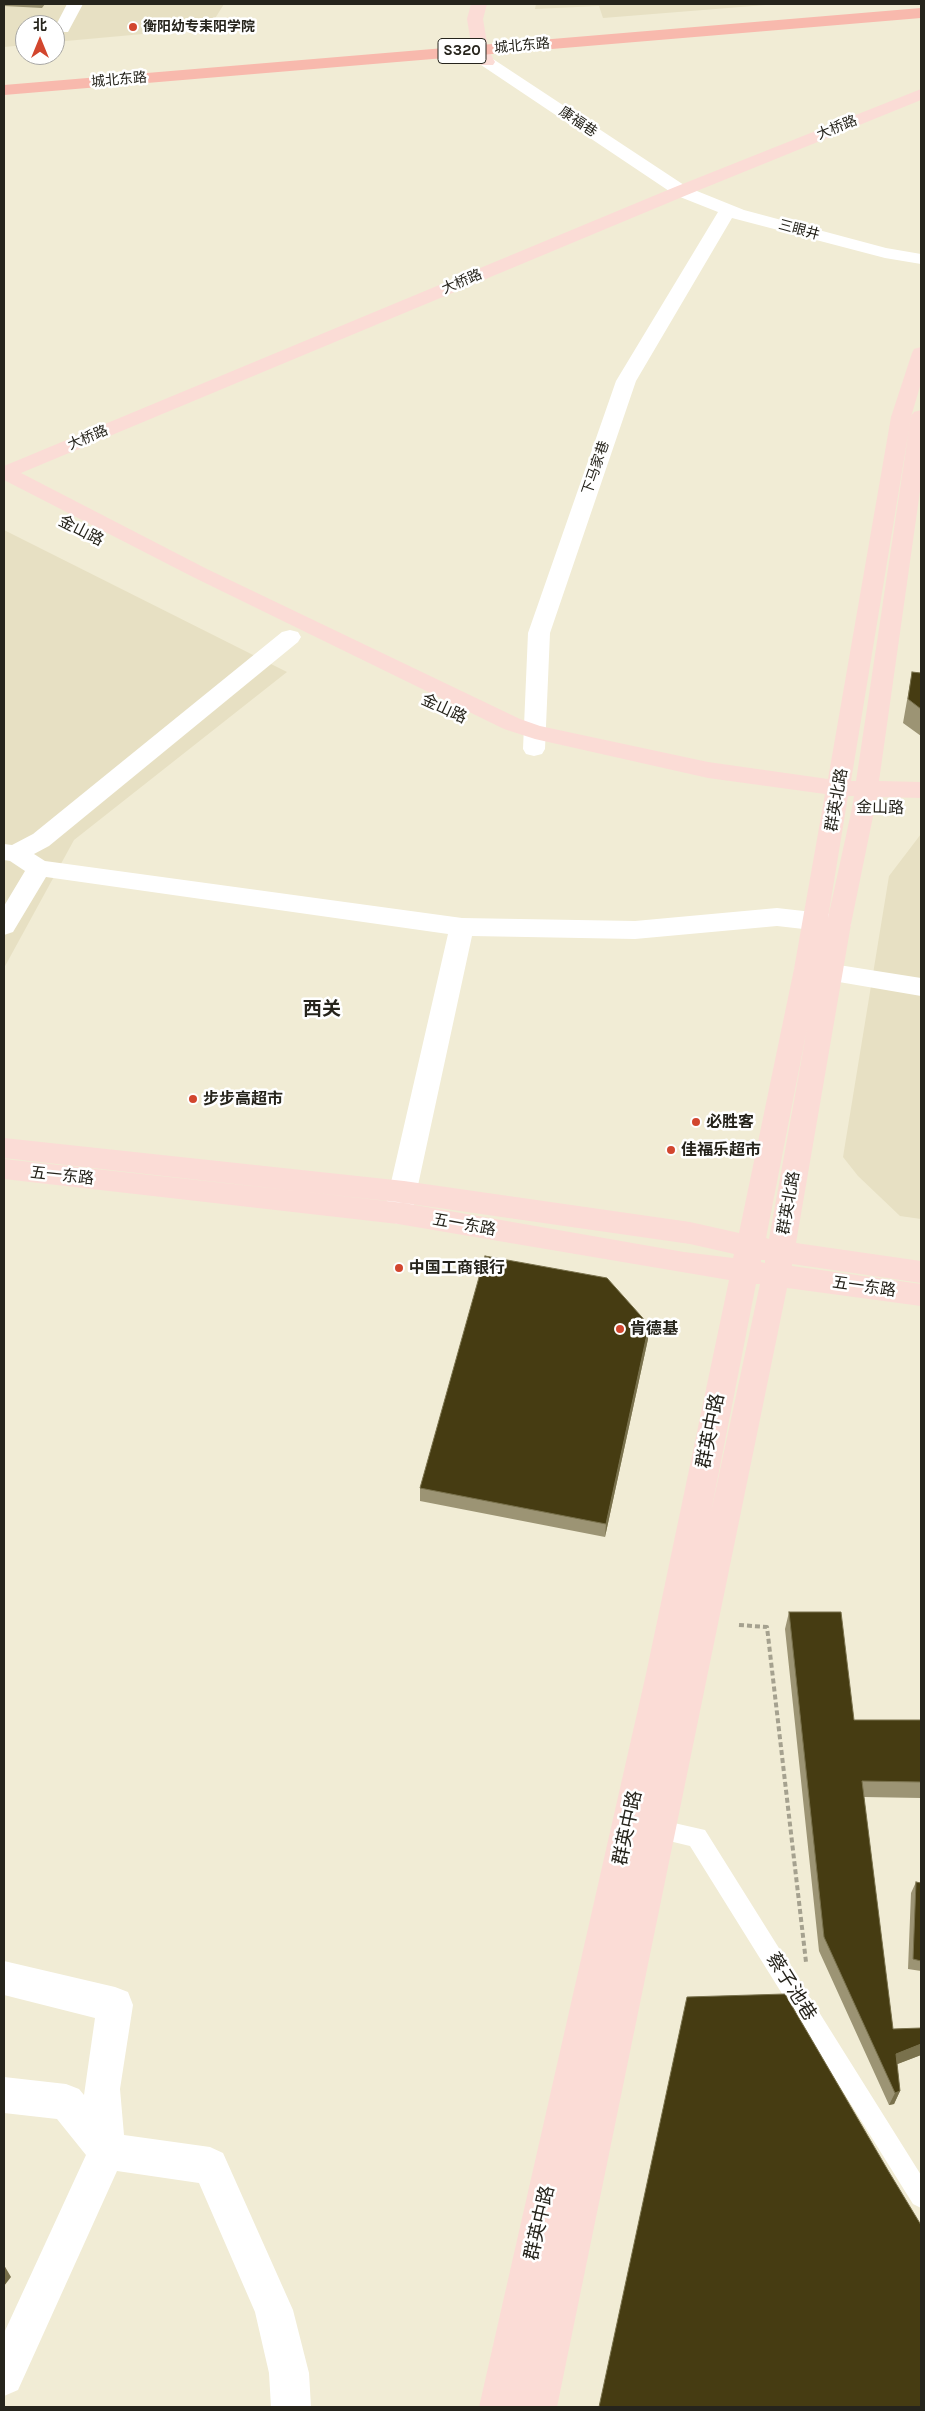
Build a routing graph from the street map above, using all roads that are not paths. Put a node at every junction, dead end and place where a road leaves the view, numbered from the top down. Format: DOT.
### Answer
graph roads {
  1 [pos="75,4"];
  2 [pos="479,4"];
  3 [pos="921,13"];
  4 [pos="65,23"];
  5 [pos="921,25"];
  6 [pos="484,55"];
  7 [pos="921,84"];
  8 [pos="4,90"];
  9 [pos="921,94"];
  10 [pos="4,100"];
  11 [pos="674,187"];
  12 [pos="728,210"];
  13 [pos="921,259"];
  14 [pos="921,353"];
  15 [pos="921,416"];
  16 [pos="4,474"];
  17 [pos="290,637"];
  18 [pos="535,740"];
  19 [pos="921,790"];
  20 [pos="837,798"];
  21 [pos="865,799"];
  22 [pos="921,808"];
  23 [pos="9,853"];
  24 [pos="39,868"];
  25 [pos="828,922"];
  26 [pos="4,926"];
  27 [pos="462,927"];
  28 [pos="819,971"];
  29 [pos="921,987"];
  30 [pos="4,1148"];
  31 [pos="4,1170"];
  32 [pos="401,1202"];
  33 [pos="762,1261"];
  34 [pos="921,1272"];
  35 [pos="921,1295"];
  36 [pos="643,1827"];
  37 [pos="4,1978"];
  38 [pos="4,2095"];
  39 [pos="107,2152"];
  40 [pos="921,2195"];
  41 [pos="4,2376"];
  42 [pos="291,2407"];
  43 [pos="499,2407"];
  44 [pos="537,2407"];
  1 -- 4 [label="street"];
  2 -- 6 [label="main road"];
  3 -- 6 [label="main road, 城北东路 / S320"];
  5 -- 6 [label="main road, 城北东路 / S320"];
  6 -- 8 [label="main road, 城北东路 / S320"];
  6 -- 10 [label="main road, 城北东路 / S320"];
  6 -- 11 [label="street, 康福巷"];
  7 -- 11 [label="main road, 大桥路"];
  9 -- 11 [label="main road, 大桥路"];
  11 -- 12 [label="street, 三眼井"];
  11 -- 16 [label="main road, 大桥路"];
  12 -- 13 [label="street, 三眼井"];
  12 -- 18 [label="street, 下马家巷"];
  14 -- 20 [label="main road, 群英北路"];
  15 -- 21 [label="main road, 群英北路"];
  16 -- 17 [label="main road, 金山路"];
  16 -- 18 [label="main road, 金山路"];
  17 -- 18 [label="main road, 金山路"];
  17 -- 23 [label="street"];
  18 -- 20 [label="main road, 金山路"];
  19 -- 21 [label="main road, 金山路"];
  20 -- 21 [label="main road, 金山路"];
  20 -- 25 [label="main road, 群英北路"];
  21 -- 22 [label="main road, 金山路"];
  21 -- 25 [label="main road, 群英北路"];
  23 -- 24 [label="street"];
  24 -- 26 [label="street"];
  24 -- 27 [label="street"];
  25 -- 27 [label="street"];
  25 -- 28 [label="main road, 群英北路"];
  27 -- 32 [label="street"];
  28 -- 29 [label="street"];
  28 -- 33 [label="main road, 群英北路"];
  28 -- 33 [label="main road, 群英北路"];
  30 -- 32 [label="main road, 五一东路"];
  31 -- 32 [label="main road, 五一东路"];
  32 -- 33 [label="main road, 五一东路"];
  33 -- 34 [label="main road, 五一东路"];
  33 -- 35 [label="main road, 五一东路"];
  33 -- 36 [label="main road, 群英中路"];
  36 -- 40 [label="lane, 蔡子池巷"];
  36 -- 43 [label="main road, 群英中路"];
  36 -- 44 [label="main road, 群英中路"];
  37 -- 39 [label="street"];
  38 -- 39 [label="street"];
  39 -- 41 [label="street"];
  39 -- 42 [label="street"];
}
